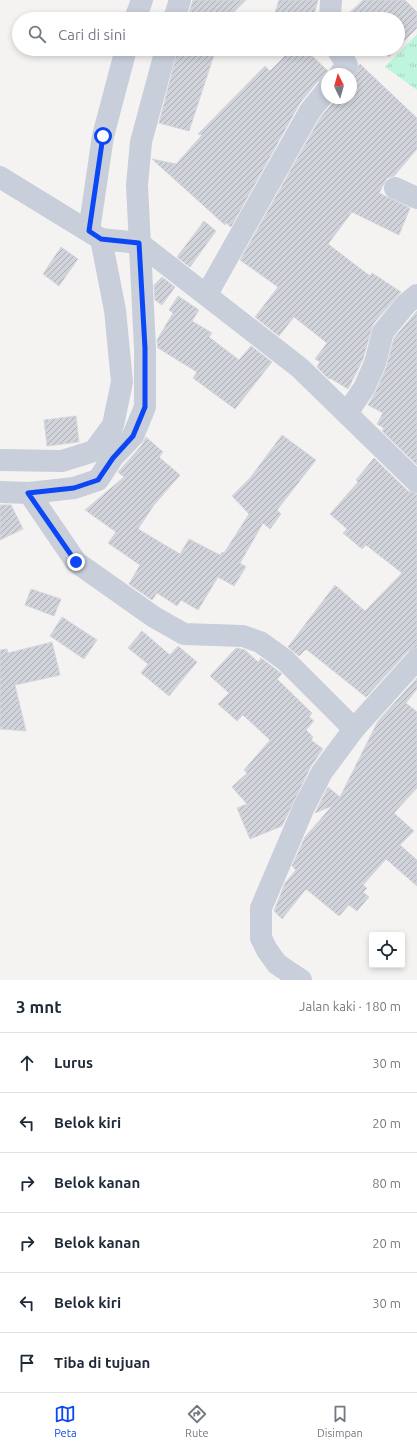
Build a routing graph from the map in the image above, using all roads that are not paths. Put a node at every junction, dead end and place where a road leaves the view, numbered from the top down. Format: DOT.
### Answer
graph roads {
  1 [pos="142,0"];
  2 [pos="180,0"];
  3 [pos="138,12"];
  4 [pos="176,12"];
  5 [pos="124,56"];
  6 [pos="164,56"];
  7 [pos="341,56"];
  8 [pos="345,68"];
  9 [pos="321,97"];
  10 [pos="0,177"];
  11 [pos="395,188"];
  12 [pos="417,198"];
  13 [pos="113,239"];
  14 [pos="207,294"];
  15 [pos="417,295"];
  16 [pos="347,413"];
  17 [pos="0,460"];
  18 [pos="417,482"];
  19 [pos="0,492"];
  20 [pos="28,493"];
  21 [pos="417,658"];
  22 [pos="354,729"];
  23 [pos="301,980"];
  1 -- 3 [label="street"];
  2 -- 4 [label="street"];
  5 -- 13 [label="street"];
  6 -- 13 [label="street"];
  7 -- 8 [label="street"];
  9 -- 14 [label="street"];
  10 -- 13 [label="street"];
  11 -- 12 [label="street"];
  13 -- 14 [label="street"];
  13 -- 17 [label="street"];
  13 -- 20 [label="street"];
  14 -- 16 [label="street"];
  15 -- 16 [label="street"];
  16 -- 18 [label="street"];
  19 -- 20 [label="street"];
  20 -- 22 [label="street"];
  21 -- 22 [label="street"];
  22 -- 23 [label="street"];
}
